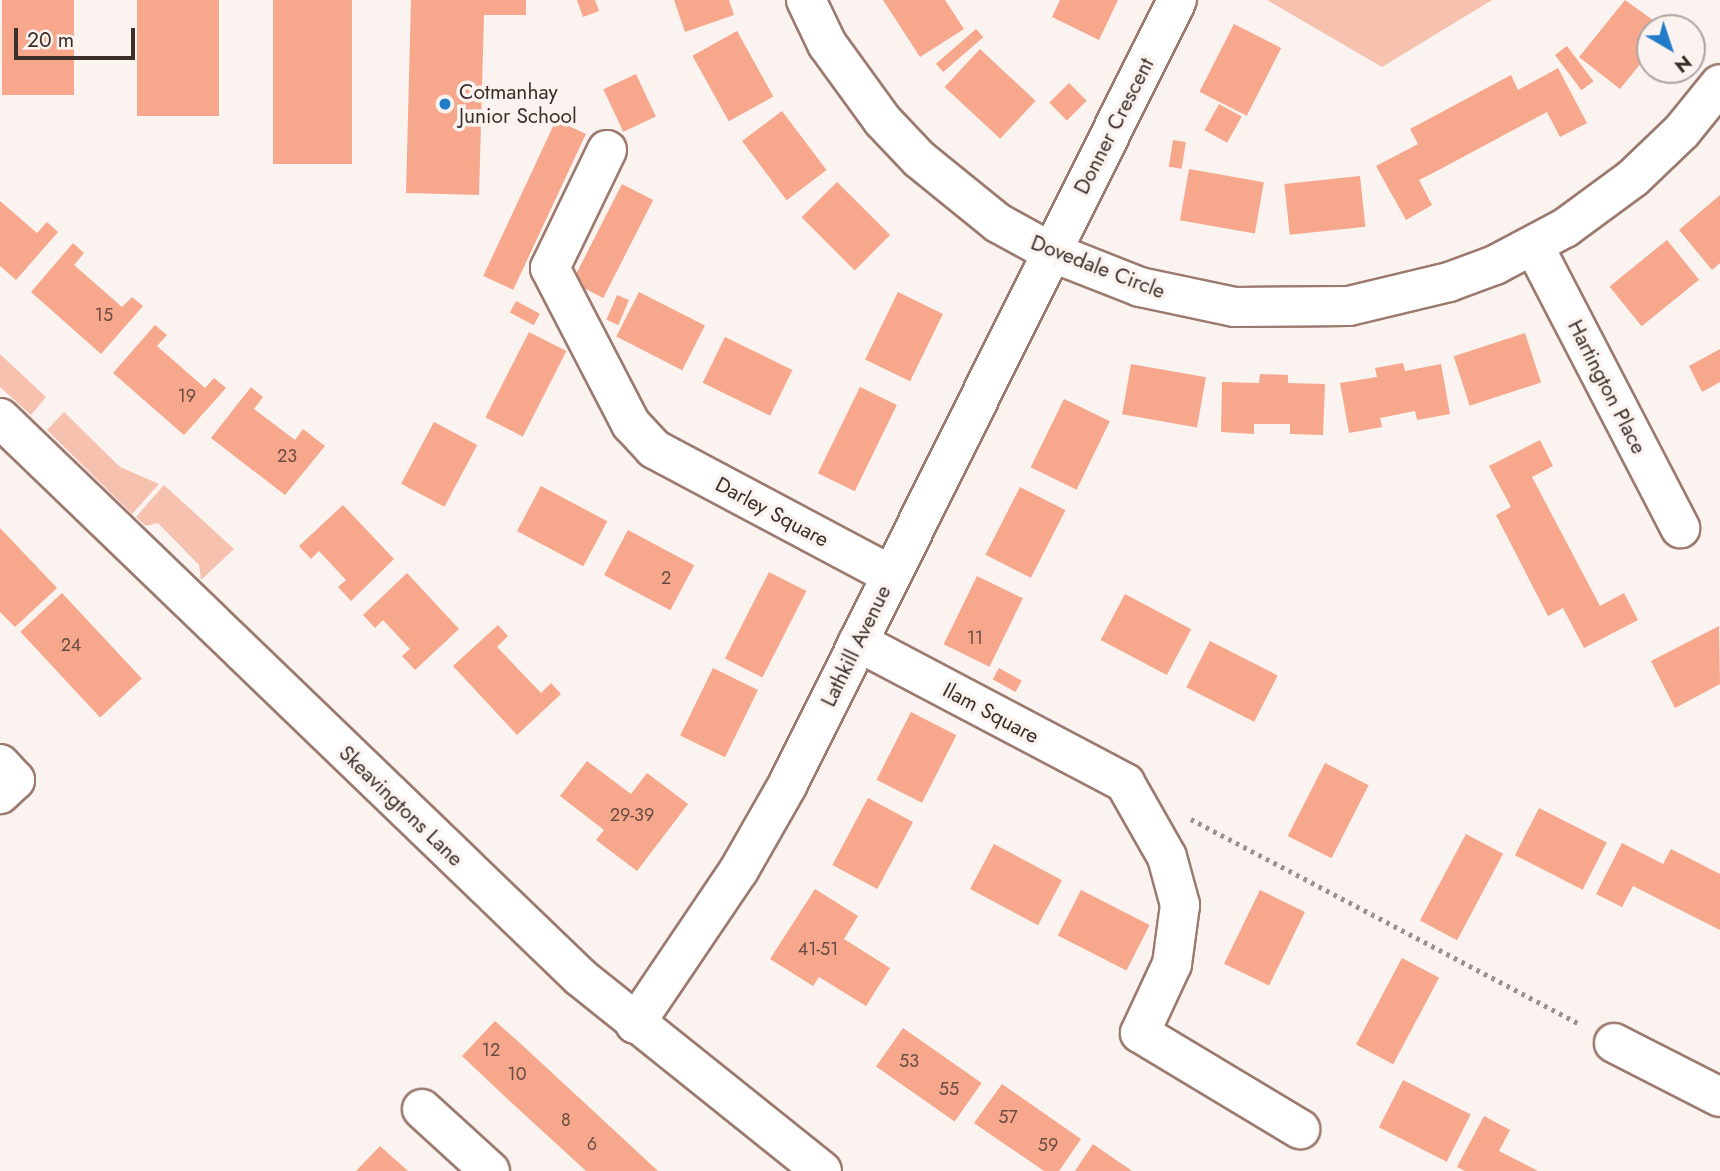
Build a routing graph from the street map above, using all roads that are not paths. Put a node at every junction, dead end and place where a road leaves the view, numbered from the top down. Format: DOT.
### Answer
graph roads {
  1 [pos="806,0"];
  2 [pos="1177,0"];
  3 [pos="1720,84"];
  4 [pos="607,150"];
  5 [pos="1534,246"];
  6 [pos="1051,252"];
  7 [pos="0,418"];
  8 [pos="1680,528"];
  9 [pos="891,575"];
  10 [pos="858,642"];
  11 [pos="0,764"];
  12 [pos="0,794"];
  13 [pos="635,1024"];
  14 [pos="1614,1043"];
  15 [pos="1720,1097"];
  16 [pos="422,1108"];
  17 [pos="1300,1129"];
  18 [pos="819,1170"];
  19 [pos="490,1171"];
  1 -- 6 [label="street, Dovedale Circle"];
  2 -- 6 [label="street, Donner Crescent"];
  3 -- 5 [label="street, Dovedale Circle"];
  4 -- 9 [label="street, Darley Square"];
  5 -- 6 [label="street, Dovedale Circle"];
  5 -- 8 [label="street, Hartington Place"];
  6 -- 9 [label="street, Lathkill Avenue"];
  7 -- 13 [label="street, Skeavingtons Lane"];
  9 -- 10 [label="street, Lathkill Avenue"];
  10 -- 13 [label="street, Lathkill Avenue"];
  10 -- 17 [label="street, Ilam Square"];
  11 -- 12 [label="street"];
  13 -- 18 [label="street, Skeavingtons Lane"];
  14 -- 15 [label="street"];
  16 -- 19 [label="street"];
}
